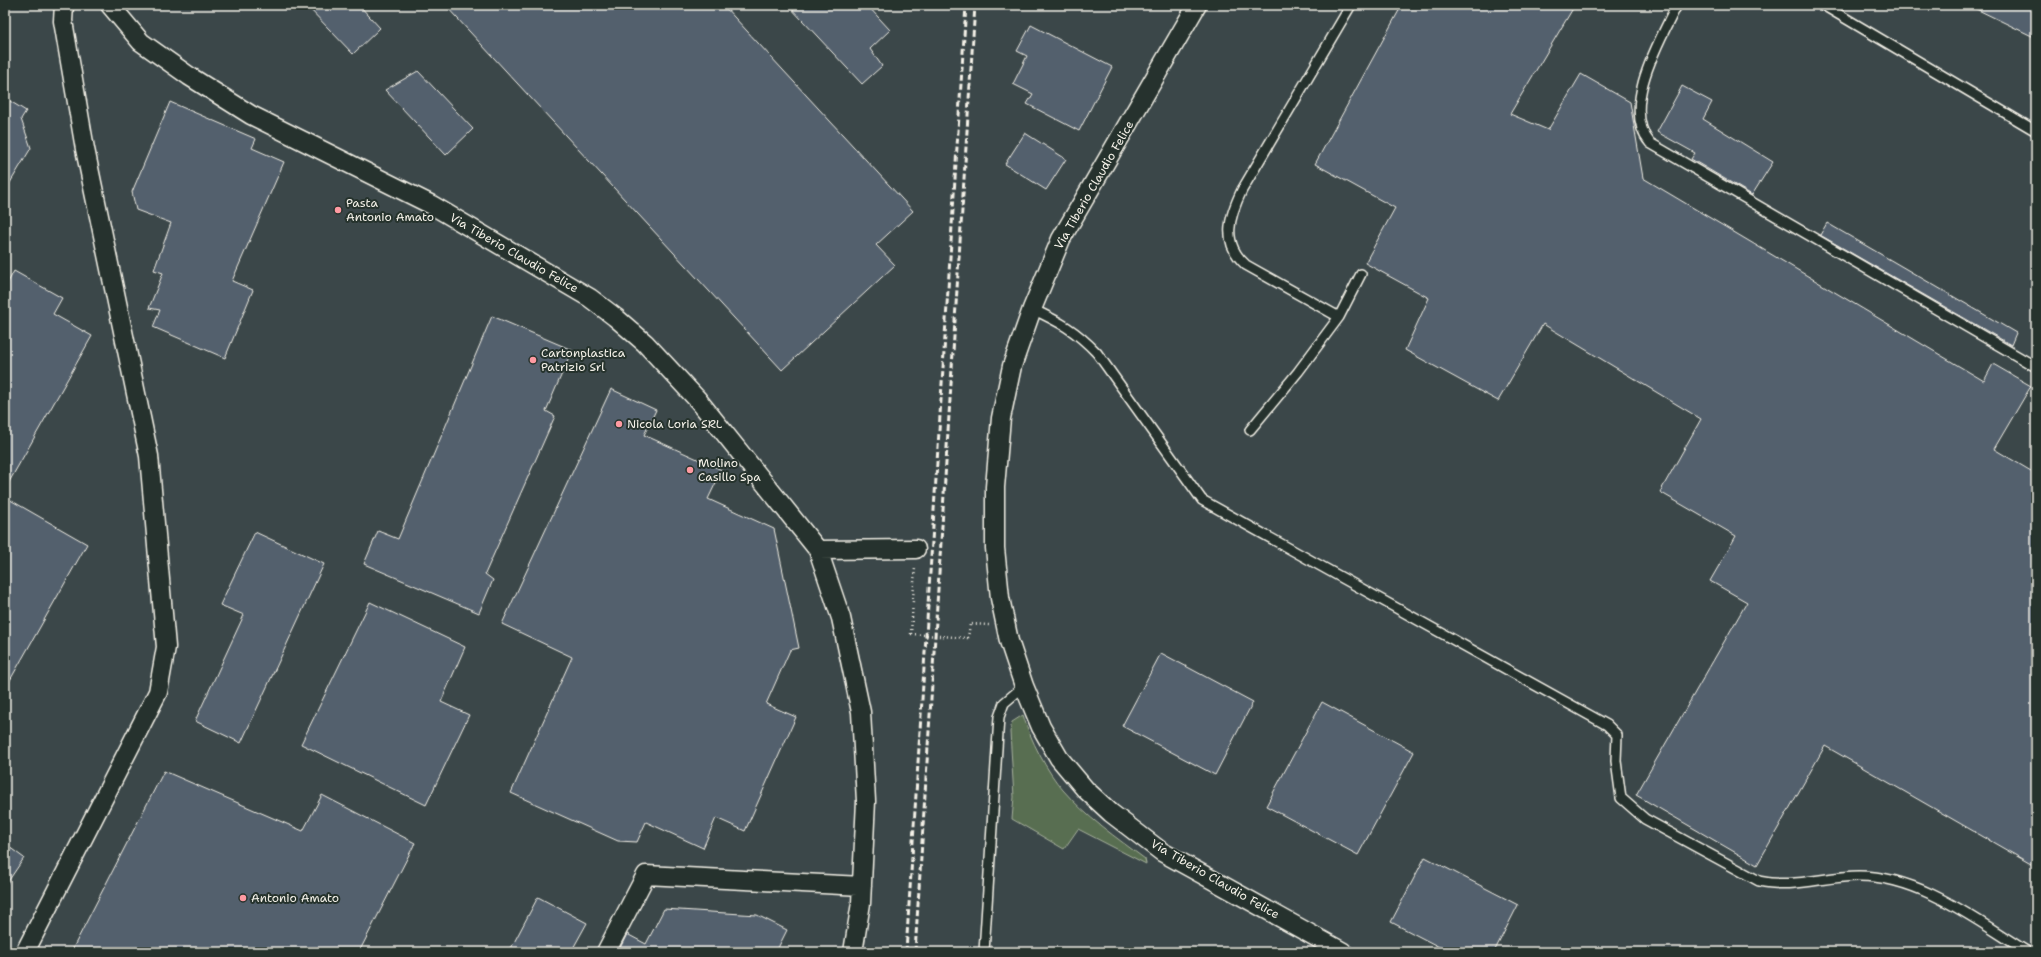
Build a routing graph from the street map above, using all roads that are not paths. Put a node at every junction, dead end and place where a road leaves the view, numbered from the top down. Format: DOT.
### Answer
graph roads {
  1 [pos="64,5"];
  2 [pos="110,5"];
  3 [pos="1197,5"];
  4 [pos="1351,5"];
  5 [pos="1678,5"];
  6 [pos="1823,5"];
  7 [pos="2036,132"];
  8 [pos="1361,274"];
  9 [pos="1032,309"];
  10 [pos="1339,317"];
  11 [pos="2036,367"];
  12 [pos="1250,430"];
  13 [pos="916,549"];
  14 [pos="818,550"];
  15 [pos="1024,686"];
  16 [pos="862,886"];
  17 [pos="25,952"];
  18 [pos="606,952"];
  19 [pos="853,952"];
  20 [pos="984,952"];
  21 [pos="1343,952"];
  22 [pos="2028,952"];
  1 -- 17 [label="street"];
  2 -- 14 [label="street, Via Tiberio Claudio Felice"];
  3 -- 9 [label="street, Via Tiberio Claudio Felice"];
  4 -- 10 [label="lane"];
  5 -- 11 [label="lane"];
  6 -- 7 [label="lane"];
  8 -- 10 [label="lane"];
  9 -- 15 [label="street, Via Tiberio Claudio Felice"];
  9 -- 22 [label="lane"];
  10 -- 12 [label="lane"];
  13 -- 14 [label="street"];
  14 -- 16 [label="street, Via Tiberio Claudio Felice"];
  15 -- 20 [label="lane"];
  15 -- 21 [label="street, Via Tiberio Claudio Felice"];
  16 -- 18 [label="street"];
  16 -- 19 [label="street, Via Tiberio Claudio Felice"];
}
